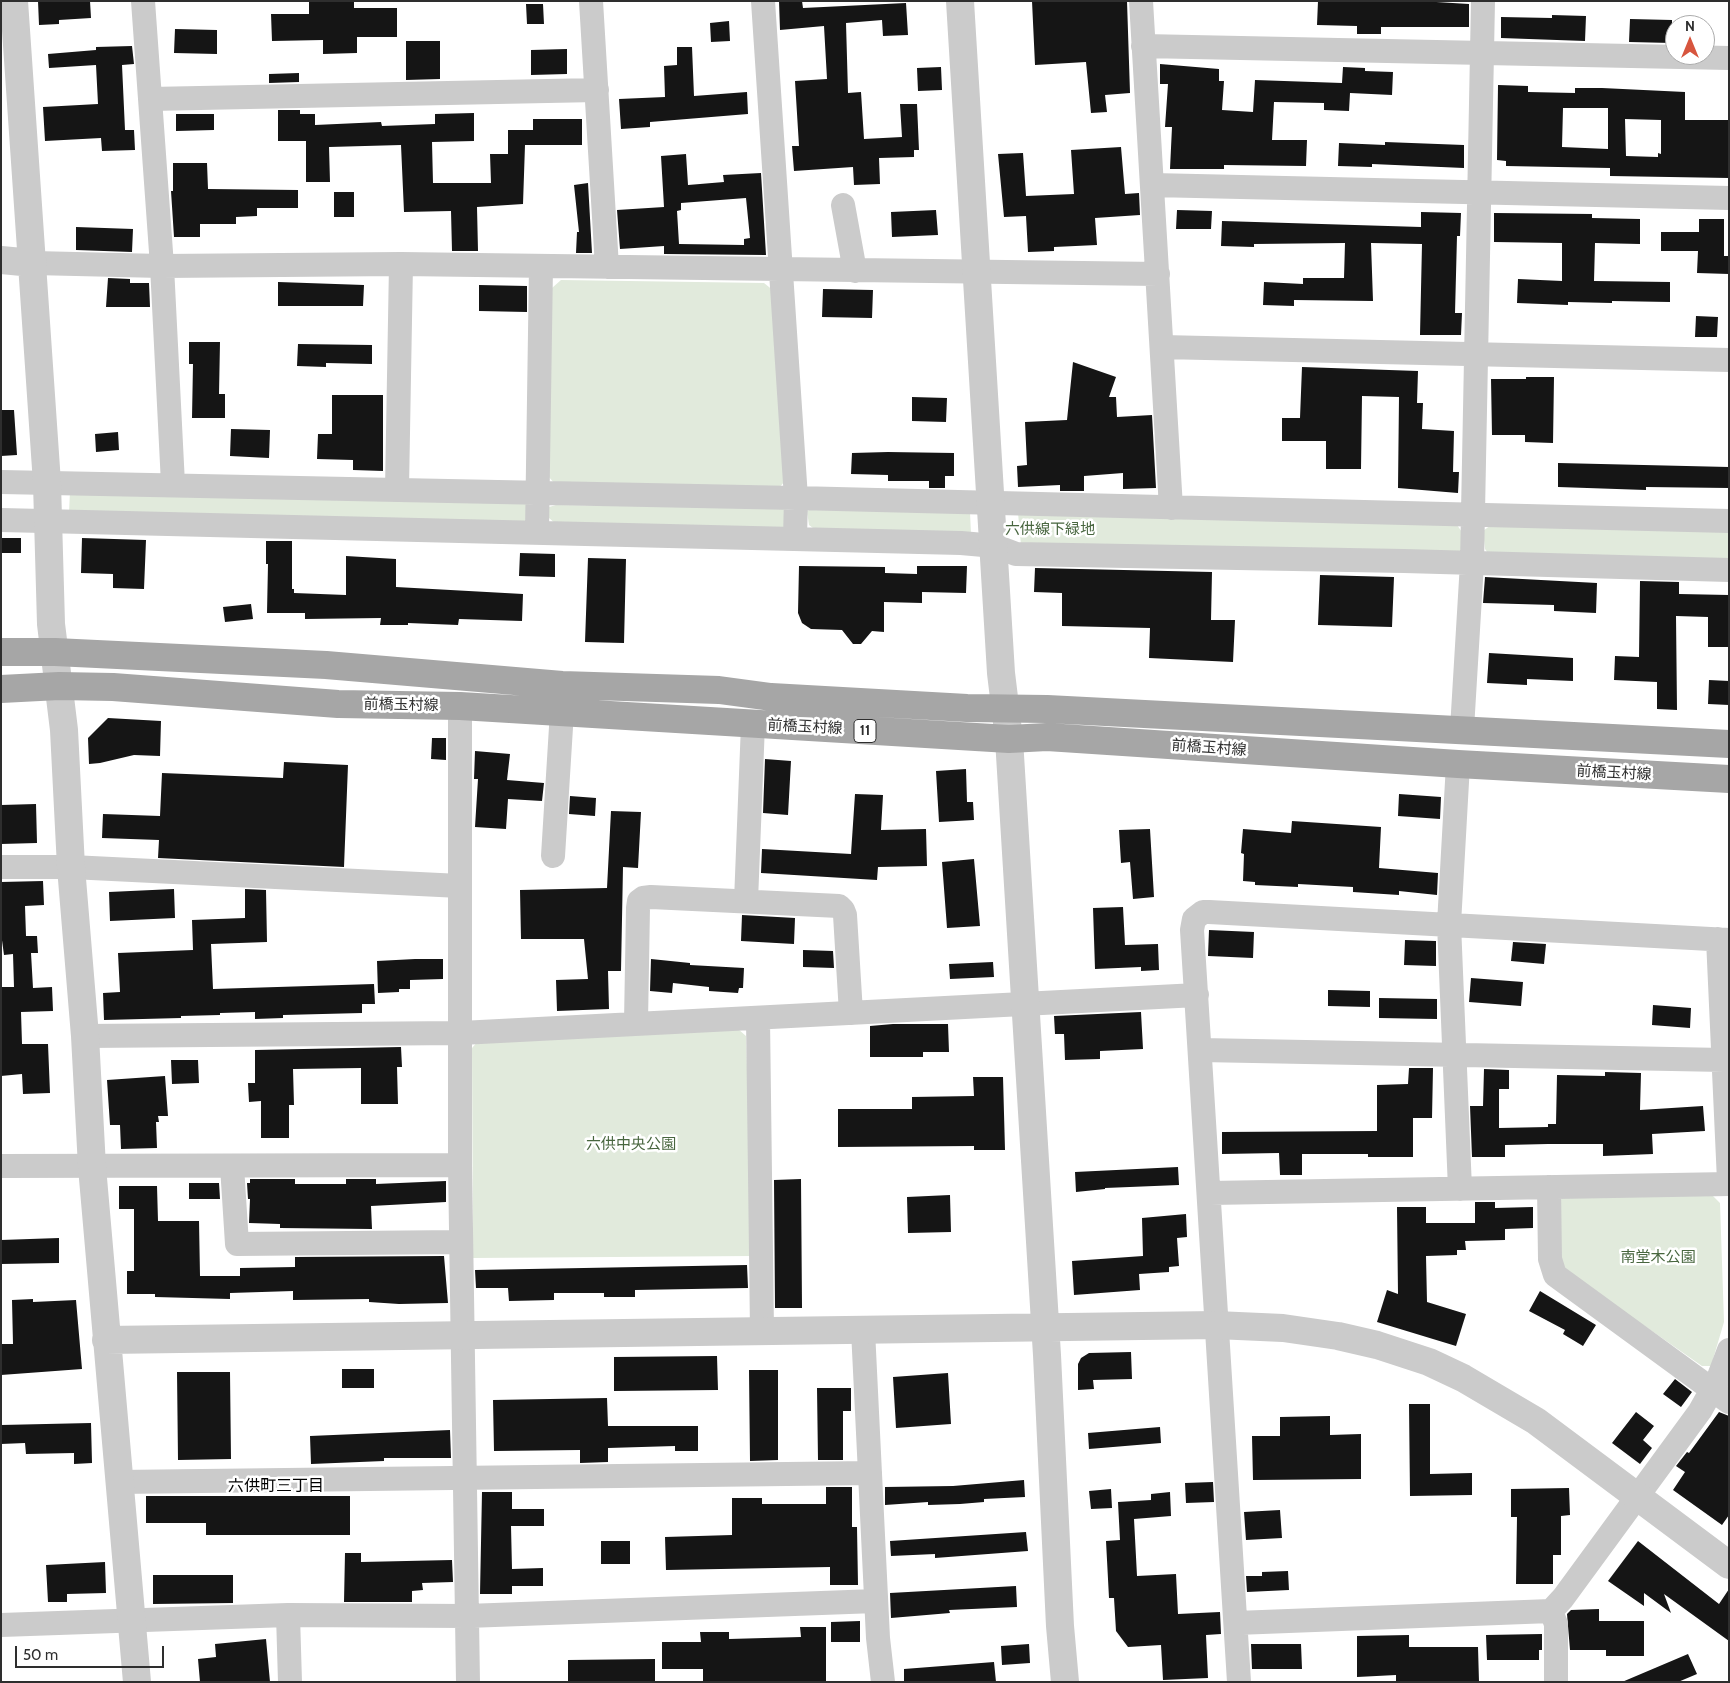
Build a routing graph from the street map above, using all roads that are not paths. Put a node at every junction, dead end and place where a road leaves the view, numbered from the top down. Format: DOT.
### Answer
graph roads {
  1 [pos="14,1"];
  2 [pos="144,1"];
  3 [pos="591,1"];
  4 [pos="763,1"];
  5 [pos="960,1"];
  6 [pos="1140,1"];
  7 [pos="1483,1"];
  8 [pos="1143,46"];
  9 [pos="1482,53"];
  10 [pos="1729,58"];
  11 [pos="597,90"];
  12 [pos="150,99"];
  13 [pos="1152,185"];
  14 [pos="1479,192"];
  15 [pos="1729,198"];
  16 [pos="843,205"];
  17 [pos="1,260"];
  18 [pos="33,263"];
  19 [pos="401,264"];
  20 [pos="162,266"];
  21 [pos="541,266"];
  22 [pos="607,267"];
  23 [pos="781,270"];
  24 [pos="855,271"];
  25 [pos="977,273"];
  26 [pos="1158,274"];
  27 [pos="1162,347"];
  28 [pos="1475,354"];
  29 [pos="1729,360"];
  30 [pos="1,482"];
  31 [pos="47,483"];
  32 [pos="173,484"];
  33 [pos="397,489"];
  34 [pos="537,494"];
  35 [pos="796,498"];
  36 [pos="992,503"];
  37 [pos="1172,508"];
  38 [pos="1473,514"];
  39 [pos="1,520"];
  40 [pos="49,521"];
  41 [pos="1729,521"];
  42 [pos="537,532"];
  43 [pos="795,538"];
  44 [pos="995,546"];
  45 [pos="1472,563"];
  46 [pos="1729,570"];
  47 [pos="1,652"];
  48 [pos="54,652"];
  49 [pos="59,686"];
  50 [pos="1,689"];
  51 [pos="460,706"];
  52 [pos="1006,710"];
  53 [pos="562,711"];
  54 [pos="754,724"];
  55 [pos="1462,729"];
  56 [pos="1009,739"];
  57 [pos="1729,744"];
  58 [pos="1458,764"];
  59 [pos="1729,779"];
  60 [pos="554,856"];
  61 [pos="1,867"];
  62 [pos="71,868"];
  63 [pos="460,886"];
  64 [pos="746,900"];
  65 [pos="1449,924"];
  66 [pos="1723,940"];
  67 [pos="1197,995"];
  68 [pos="1026,1003"];
  69 [pos="851,1013"];
  70 [pos="758,1019"];
  71 [pos="636,1022"];
  72 [pos="461,1033"];
  73 [pos="85,1036"];
  74 [pos="1201,1050"];
  75 [pos="1453,1055"];
  76 [pos="1724,1060"];
  77 [pos="460,1165"];
  78 [pos="1,1166"];
  79 [pos="232,1166"];
  80 [pos="92,1167"];
  81 [pos="1729,1182"];
  82 [pos="1549,1187"];
  83 [pos="1460,1189"];
  84 [pos="1210,1193"];
  85 [pos="461,1242"];
  86 [pos="1216,1325"];
  87 [pos="1045,1328"];
  88 [pos="863,1330"];
  89 [pos="762,1331"];
  90 [pos="462,1336"];
  91 [pos="106,1340"];
  92 [pos="1729,1350"];
  93 [pos="1720,1396"];
  94 [pos="870,1473"];
  95 [pos="465,1478"];
  96 [pos="118,1482"];
  97 [pos="1636,1498"];
  98 [pos="1729,1565"];
  99 [pos="876,1601"];
  100 [pos="1551,1611"];
  101 [pos="288,1615"];
  102 [pos="467,1616"];
  103 [pos="132,1621"];
  104 [pos="1236,1623"];
  105 [pos="1,1625"];
  106 [pos="137,1682"];
  107 [pos="290,1682"];
  108 [pos="468,1682"];
  109 [pos="883,1682"];
  110 [pos="1065,1682"];
  111 [pos="1239,1682"];
  112 [pos="1556,1682"];
  1 -- 18 [label="street"];
  2 -- 12 [label="street"];
  3 -- 11 [label="street"];
  4 -- 23 [label="street"];
  5 -- 25 [label="street"];
  6 -- 8 [label="street"];
  7 -- 9 [label="street"];
  8 -- 9 [label="street"];
  8 -- 13 [label="street"];
  9 -- 10 [label="street"];
  9 -- 14 [label="street"];
  11 -- 12 [label="street"];
  11 -- 22 [label="street"];
  12 -- 20 [label="street"];
  13 -- 14 [label="street"];
  13 -- 26 [label="street"];
  14 -- 15 [label="street"];
  14 -- 28 [label="street"];
  16 -- 24 [label="street"];
  17 -- 18 [label="street"];
  18 -- 20 [label="street"];
  18 -- 31 [label="street"];
  19 -- 20 [label="street"];
  19 -- 21 [label="street"];
  19 -- 33 [label="street"];
  20 -- 32 [label="street"];
  21 -- 22 [label="street"];
  21 -- 34 [label="street"];
  22 -- 23 [label="street"];
  23 -- 24 [label="street"];
  23 -- 35 [label="street"];
  24 -- 25 [label="street"];
  25 -- 26 [label="street"];
  25 -- 36 [label="street"];
  26 -- 27 [label="street"];
  27 -- 28 [label="street"];
  27 -- 37 [label="street"];
  28 -- 29 [label="street"];
  28 -- 38 [label="street"];
  30 -- 31 [label="street"];
  31 -- 32 [label="street"];
  31 -- 40 [label="street"];
  32 -- 33 [label="street"];
  33 -- 34 [label="street"];
  34 -- 35 [label="street"];
  34 -- 42 [label="street"];
  35 -- 36 [label="street"];
  35 -- 43 [label="street"];
  36 -- 37 [label="street"];
  36 -- 44 [label="street"];
  37 -- 38 [label="street"];
  38 -- 41 [label="street"];
  38 -- 45 [label="street"];
  39 -- 40 [label="street"];
  40 -- 42 [label="street"];
  40 -- 48 [label="street"];
  42 -- 43 [label="street"];
  43 -- 44 [label="street"];
  44 -- 45 [label="street"];
  44 -- 52 [label="street"];
  45 -- 46 [label="street"];
  45 -- 55 [label="street"];
  47 -- 48 [label="main road, 前橋玉村線 / 11"];
  48 -- 49 [label="street"];
  48 -- 52 [label="main road, 前橋玉村線 / 11"];
  49 -- 50 [label="main road, 前橋玉村線 / 11"];
  49 -- 51 [label="main road, 前橋玉村線 / 11"];
  49 -- 62 [label="street"];
  51 -- 53 [label="main road, 前橋玉村線 / 11"];
  51 -- 63 [label="street"];
  52 -- 55 [label="main road, 前橋玉村線 / 11"];
  52 -- 56 [label="street"];
  53 -- 54 [label="main road, 前橋玉村線 / 11"];
  53 -- 60 [label="street"];
  54 -- 56 [label="main road, 前橋玉村線 / 11"];
  54 -- 64 [label="street"];
  55 -- 57 [label="main road, 前橋玉村線 / 11"];
  56 -- 58 [label="main road, 前橋玉村線 / 11"];
  56 -- 68 [label="street"];
  58 -- 59 [label="main road, 前橋玉村線 / 11"];
  58 -- 65 [label="street"];
  61 -- 62 [label="street"];
  62 -- 63 [label="street"];
  62 -- 73 [label="street"];
  63 -- 72 [label="street"];
  64 -- 69 [label="street"];
  64 -- 71 [label="street"];
  65 -- 66 [label="street"];
  65 -- 67 [label="street"];
  65 -- 75 [label="street"];
  66 -- 76 [label="street"];
  67 -- 68 [label="street"];
  67 -- 74 [label="street"];
  68 -- 69 [label="street"];
  68 -- 87 [label="street"];
  69 -- 70 [label="street"];
  70 -- 71 [label="street"];
  70 -- 89 [label="street"];
  71 -- 72 [label="street"];
  72 -- 73 [label="street"];
  72 -- 77 [label="street"];
  73 -- 80 [label="street"];
  74 -- 75 [label="street"];
  74 -- 84 [label="street"];
  75 -- 76 [label="street"];
  75 -- 83 [label="street"];
  76 -- 81 [label="street"];
  77 -- 79 [label="street"];
  77 -- 85 [label="street"];
  78 -- 80 [label="street"];
  79 -- 80 [label="street"];
  79 -- 85 [label="street"];
  80 -- 91 [label="street"];
  81 -- 82 [label="street"];
  82 -- 83 [label="street"];
  82 -- 93 [label="street"];
  83 -- 84 [label="street"];
  84 -- 86 [label="street"];
  85 -- 90 [label="street"];
  86 -- 87 [label="street"];
  86 -- 97 [label="street"];
  86 -- 104 [label="street"];
  87 -- 88 [label="street"];
  87 -- 110 [label="street"];
  88 -- 89 [label="street"];
  88 -- 94 [label="street"];
  89 -- 90 [label="street"];
  90 -- 91 [label="street"];
  90 -- 95 [label="street"];
  91 -- 96 [label="street"];
  92 -- 93 [label="street"];
  93 -- 97 [label="street"];
  94 -- 95 [label="street"];
  94 -- 99 [label="street"];
  95 -- 96 [label="street"];
  95 -- 102 [label="street"];
  96 -- 103 [label="street"];
  97 -- 98 [label="street"];
  97 -- 100 [label="street"];
  99 -- 102 [label="street"];
  99 -- 109 [label="street"];
  100 -- 104 [label="street"];
  100 -- 112 [label="street"];
  101 -- 102 [label="street"];
  101 -- 103 [label="street"];
  101 -- 107 [label="street"];
  102 -- 108 [label="street"];
  103 -- 105 [label="street"];
  103 -- 106 [label="street"];
  104 -- 111 [label="street"];
}
